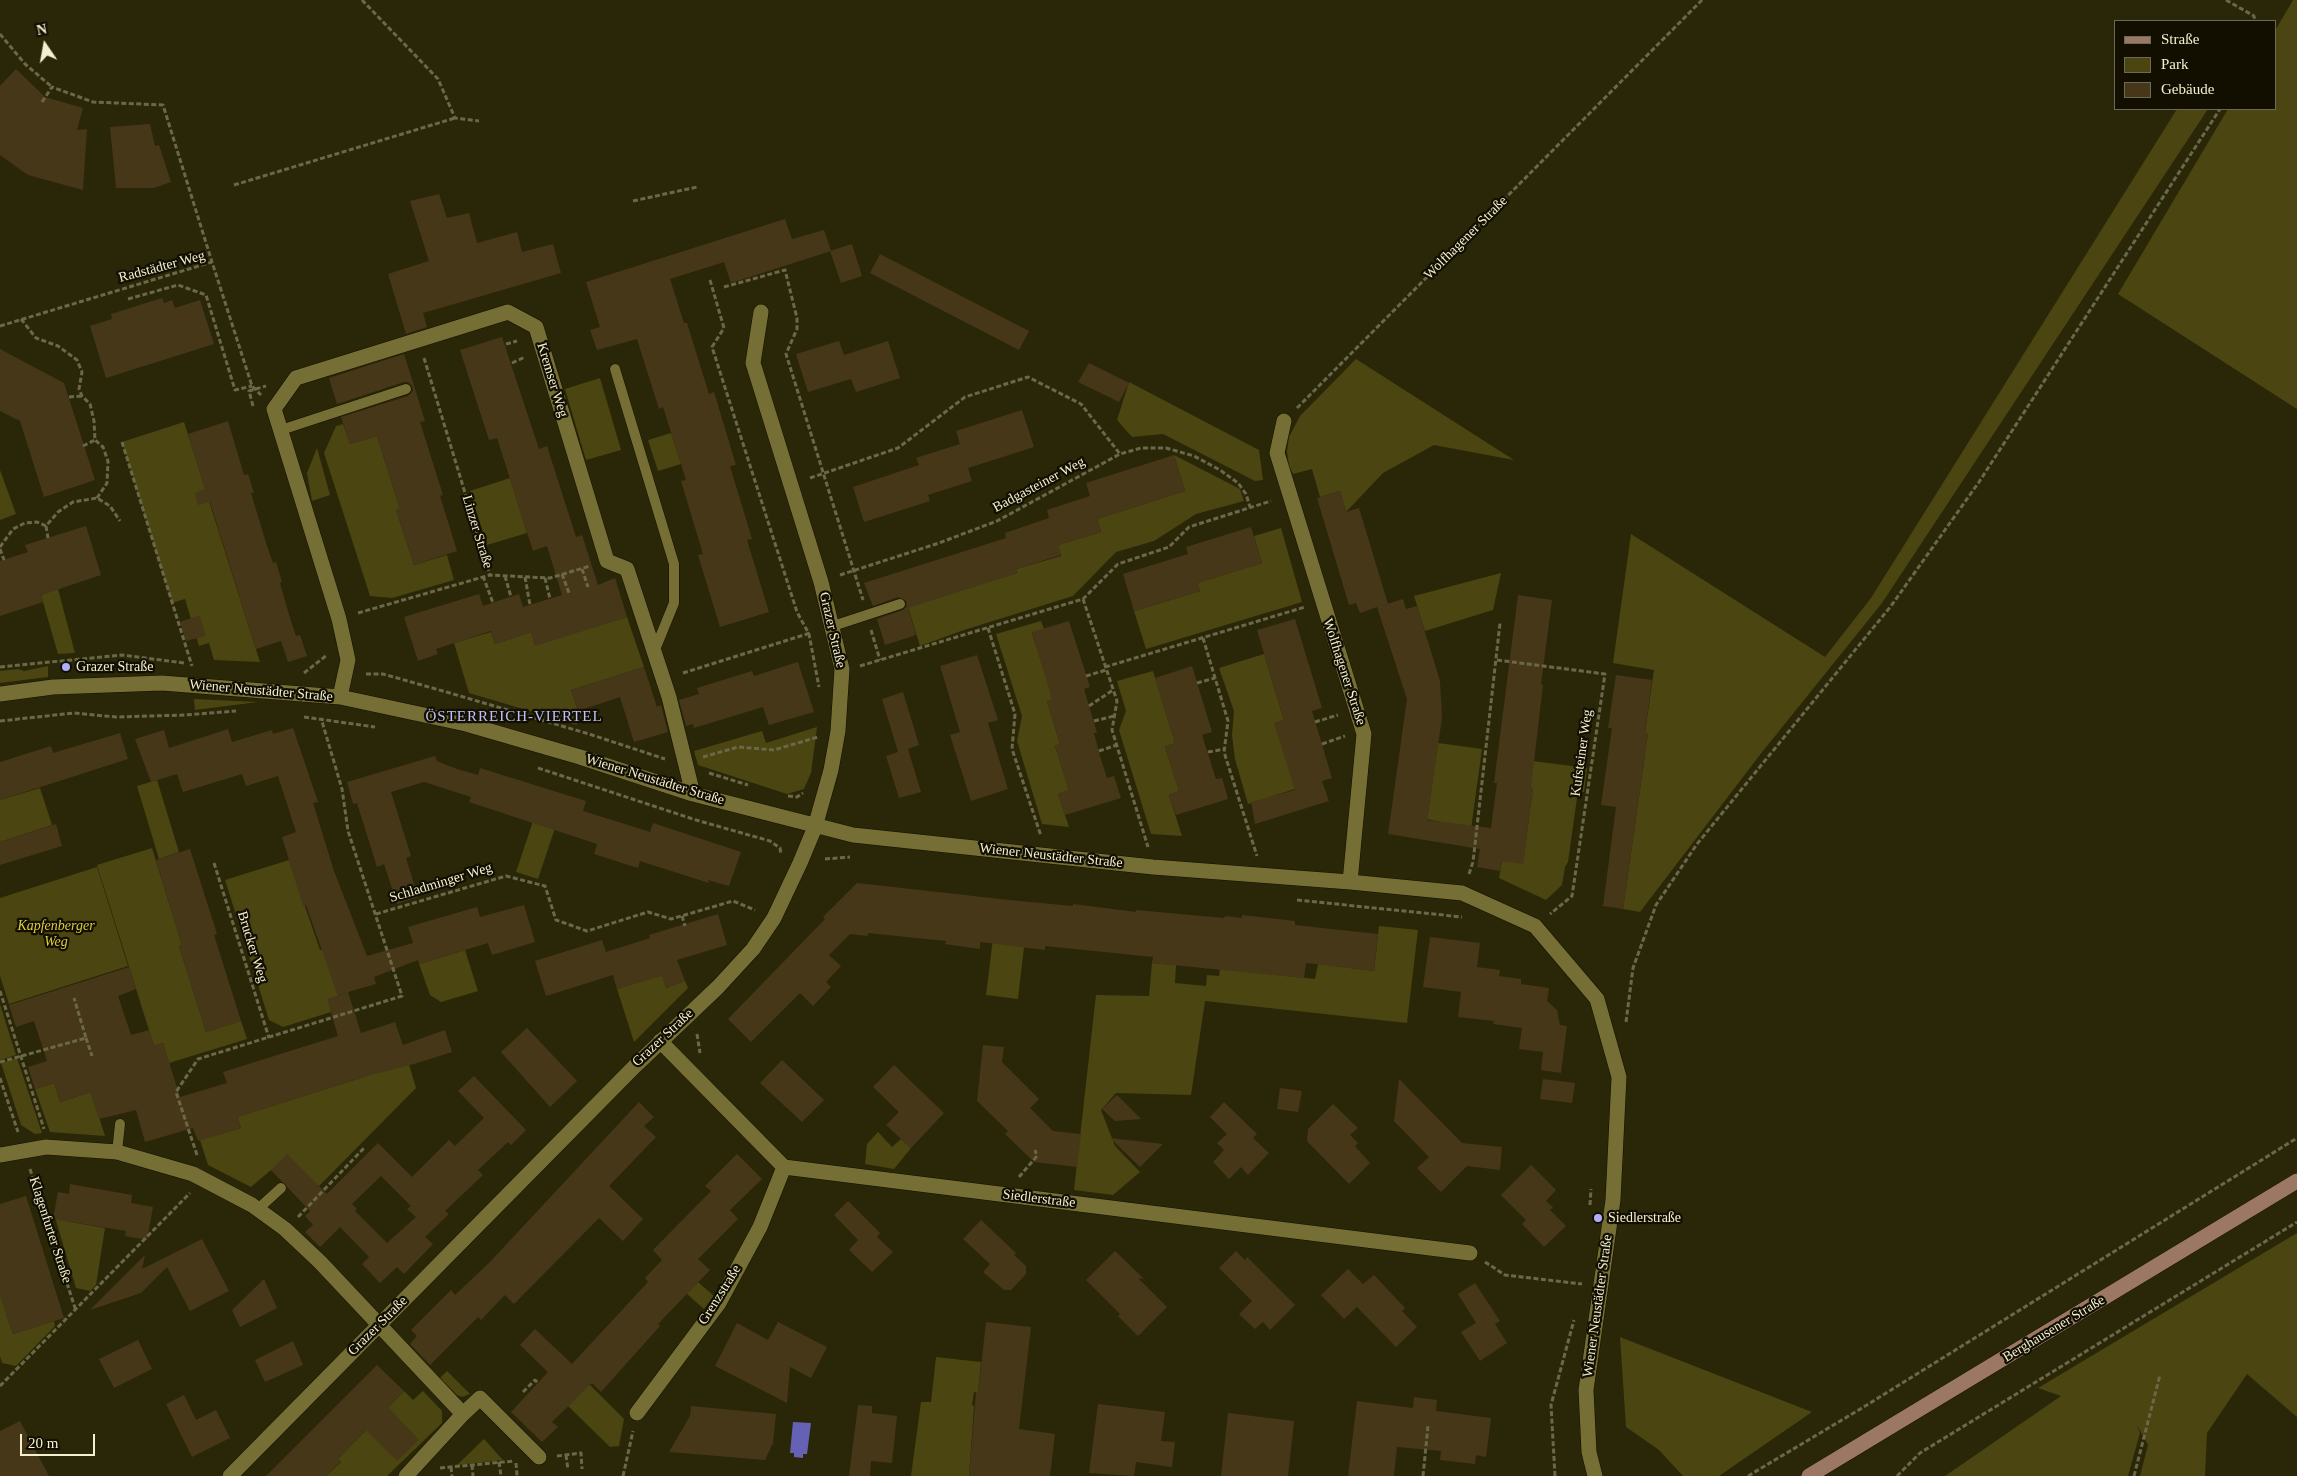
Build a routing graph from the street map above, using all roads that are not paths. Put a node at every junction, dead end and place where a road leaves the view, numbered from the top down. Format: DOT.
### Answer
graph roads {
  1 [pos="761,312"];
  2 [pos="616,369"];
  3 [pos="406,389"];
  4 [pos="1284,421"];
  5 [pos="281,430"];
  6 [pos="900,604"];
  7 [pos="833,626"];
  8 [pos="654,652"];
  9 [pos="0,694"];
  10 [pos="340,697"];
  11 [pos="693,794"];
  12 [pos="815,827"];
  13 [pos="1350,882"];
  14 [pos="660,1041"];
  15 [pos="120,1124"];
  16 [pos="117,1152"];
  17 [pos="0,1154"];
  18 [pos="784,1167"];
  19 [pos="2297,1180"];
  20 [pos="281,1188"];
  21 [pos="258,1209"];
  22 [pos="1470,1253"];
  23 [pos="379,1325"];
  24 [pos="637,1413"];
  25 [pos="463,1414"];
  26 [pos="539,1457"];
  27 [pos="408,1474"];
  28 [pos="230,1476"];
  29 [pos="1595,1476"];
  30 [pos="1809,1476"];
  1 -- 7 [label="street, Grazer Straße"];
  2 -- 8 [label="lane"];
  3 -- 5 [label="lane"];
  4 -- 13 [label="street, Wolfhagener Straße"];
  5 -- 8 [label="street, Kremser Weg"];
  5 -- 10 [label="street"];
  6 -- 7 [label="lane"];
  7 -- 12 [label="street, Grazer Straße"];
  8 -- 11 [label="street"];
  9 -- 10 [label="street, Wiener Neustädter Straße"];
  10 -- 11 [label="street, Wiener Neustädter Straße"];
  11 -- 12 [label="street, Wiener Neustädter Straße"];
  12 -- 13 [label="street, Wiener Neustädter Straße"];
  12 -- 14 [label="street, Grazer Straße"];
  13 -- 29 [label="street, Wiener Neustädter Straße"];
  14 -- 18 [label="street"];
  14 -- 23 [label="street, Grazer Straße"];
  15 -- 16 [label="lane"];
  16 -- 17 [label="street"];
  16 -- 21 [label="street"];
  18 -- 22 [label="street, Siedlerstraße"];
  18 -- 24 [label="street, Grenzstraße"];
  19 -- 30 [label="street, Berghausener Straße"];
  20 -- 21 [label="lane"];
  21 -- 23 [label="street"];
  23 -- 25 [label="street"];
  23 -- 28 [label="street, Grazer Straße"];
  25 -- 26 [label="street"];
  25 -- 27 [label="street"];
}
